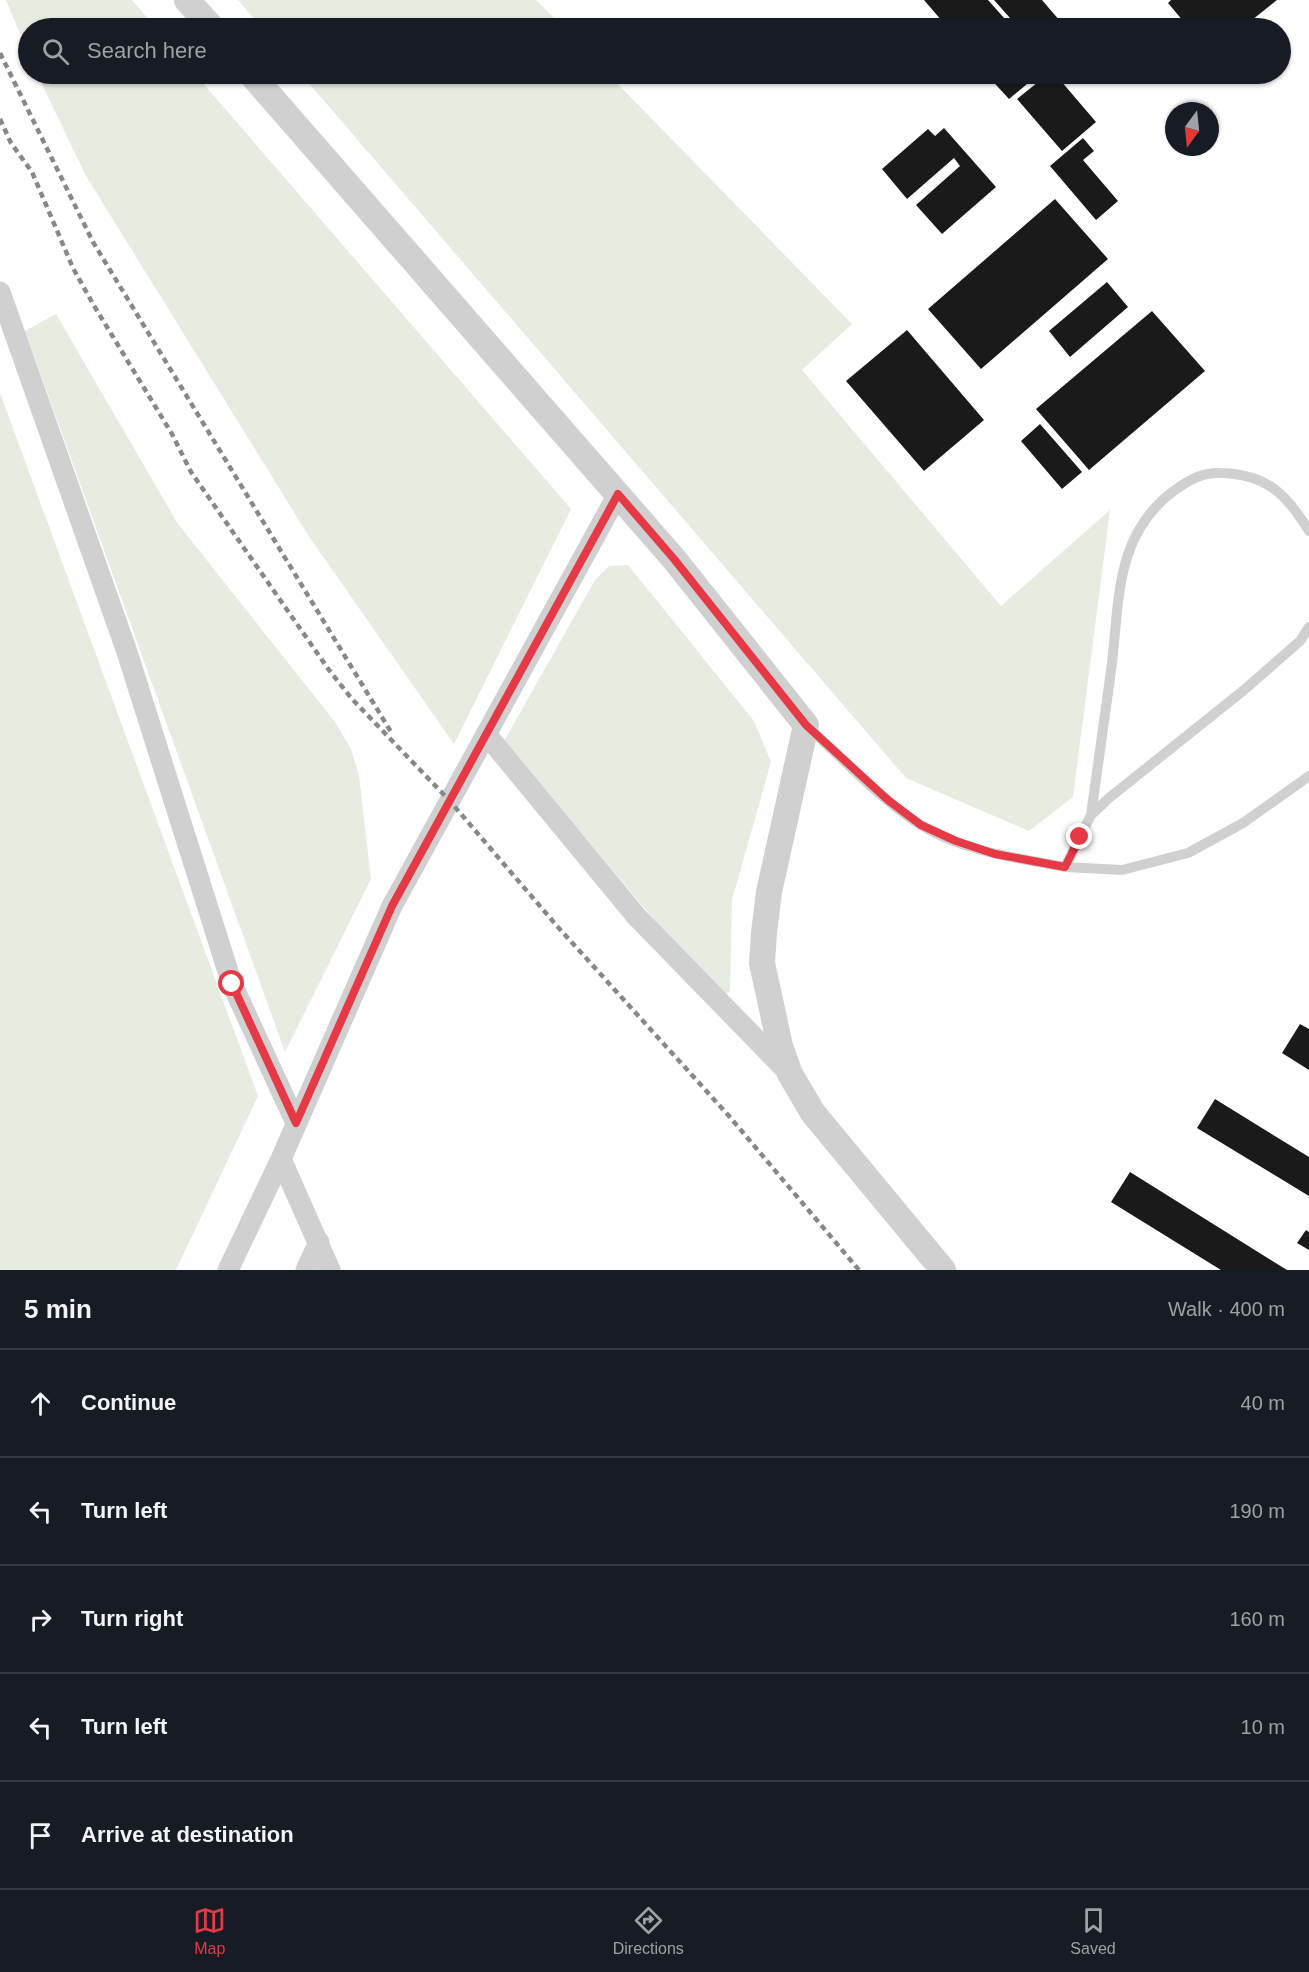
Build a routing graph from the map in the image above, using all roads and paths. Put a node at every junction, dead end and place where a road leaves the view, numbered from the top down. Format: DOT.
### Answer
graph roads {
  1 [pos="188,0"];
  2 [pos="203,18"];
  3 [pos="261,84"];
  4 [pos="0,292"];
  5 [pos="618,494"];
  6 [pos="1309,531"];
  7 [pos="1309,627"];
  8 [pos="806,725"];
  9 [pos="486,734"];
  10 [pos="1309,776"];
  11 [pos="1091,815"];
  12 [pos="1065,867"];
  13 [pos="790,1074"];
  14 [pos="296,1123"];
  15 [pos="281,1159"];
  16 [pos="319,1242"];
  17 [pos="228,1270"];
  18 [pos="306,1270"];
  19 [pos="330,1270"];
  20 [pos="943,1270"];
  1 -- 2 [label="street"];
  3 -- 5 [label="street"];
  4 -- 14 [label="street"];
  5 -- 8 [label="street"];
  5 -- 9 [label="street"];
  6 -- 11 [label="lane"];
  7 -- 11 [label="lane"];
  8 -- 12 [label="lane"];
  8 -- 13 [label="street"];
  9 -- 13 [label="street"];
  9 -- 14 [label="street"];
  10 -- 12 [label="lane"];
  11 -- 12 [label="lane"];
  13 -- 20 [label="street"];
  14 -- 15 [label="street"];
  15 -- 16 [label="street"];
  15 -- 17 [label="street"];
  16 -- 18 [label="street"];
  16 -- 19 [label="street"];
}
